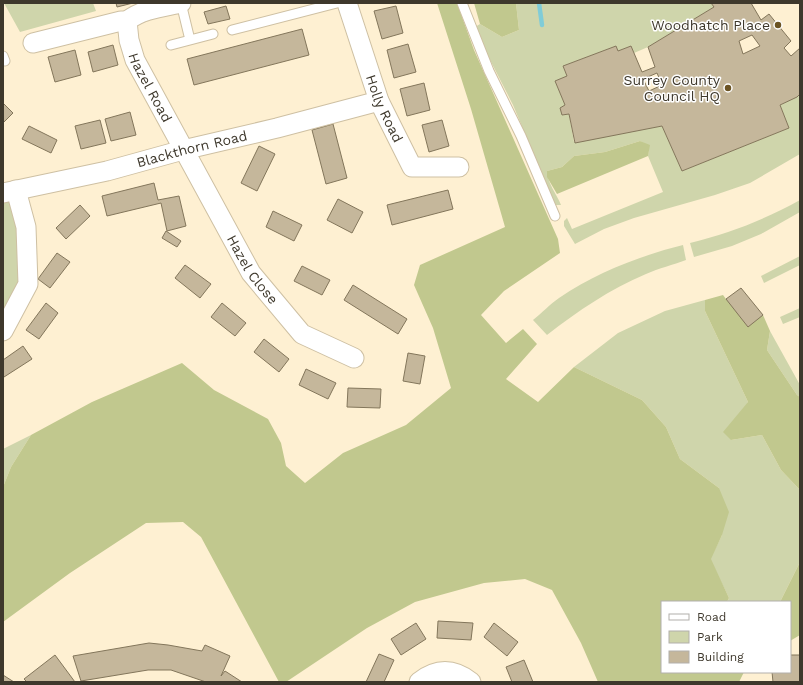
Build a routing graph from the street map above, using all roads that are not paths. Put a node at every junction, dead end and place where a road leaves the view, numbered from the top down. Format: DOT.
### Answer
graph roads {
  1 [pos="181,3"];
  2 [pos="337,3"];
  3 [pos="347,3"];
  4 [pos="462,3"];
  5 [pos="127,21"];
  6 [pos="232,30"];
  7 [pos="213,34"];
  8 [pos="190,40"];
  9 [pos="33,43"];
  10 [pos="171,45"];
  11 [pos="379,101"];
  12 [pos="183,150"];
  13 [pos="459,167"];
  14 [pos="10,192"];
  15 [pos="555,216"];
  16 [pos="3,331"];
  17 [pos="354,358"];
  18 [pos="418,682"];
  19 [pos="471,682"];
  1 -- 5 [label="street"];
  1 -- 8 [label="lane"];
  2 -- 6 [label="lane"];
  3 -- 11 [label="street, Holly Road"];
  4 -- 15 [label="lane"];
  5 -- 9 [label="street"];
  5 -- 12 [label="street, Hazel Road"];
  7 -- 8 [label="lane"];
  8 -- 10 [label="lane"];
  11 -- 12 [label="street, Blackthorn Road"];
  11 -- 13 [label="street, Holly Road"];
  12 -- 14 [label="street, Blackthorn Road"];
  12 -- 17 [label="street, Hazel Close"];
  14 -- 16 [label="street"];
  18 -- 19 [label="street"];
}
